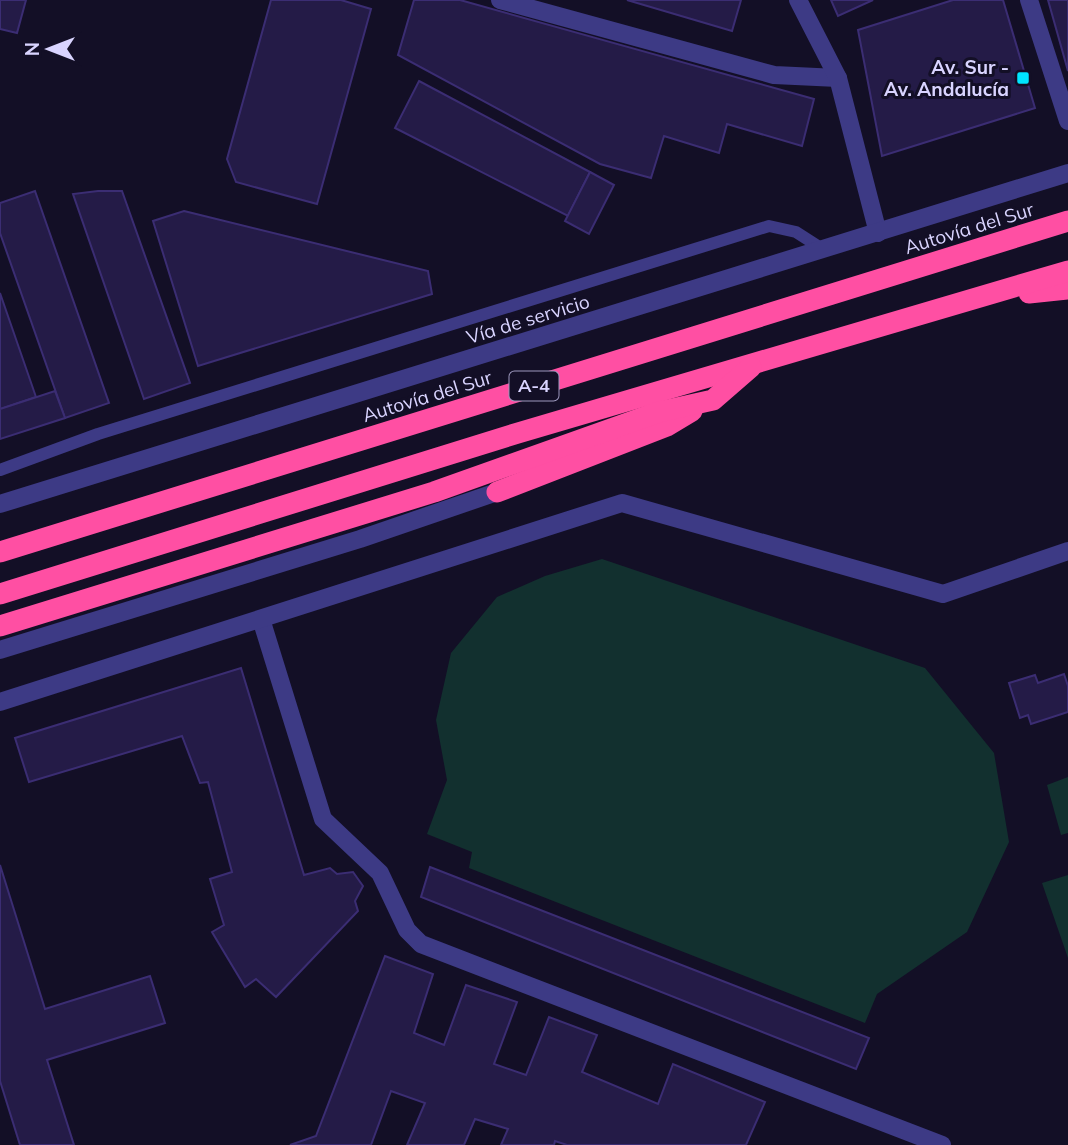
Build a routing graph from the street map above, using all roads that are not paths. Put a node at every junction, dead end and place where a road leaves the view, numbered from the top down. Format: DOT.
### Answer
graph roads {
  1 [pos="500,0"];
  2 [pos="799,0"];
  3 [pos="1029,0"];
  4 [pos="838,78"];
  5 [pos="1068,121"];
  6 [pos="1068,173"];
  7 [pos="1068,221"];
  8 [pos="878,233"];
  9 [pos="824,250"];
  10 [pos="1068,271"];
  11 [pos="1068,289"];
  12 [pos="982,298"];
  13 [pos="758,362"];
  14 [pos="713,400"];
  15 [pos="0,470"];
  16 [pos="497,492"];
  17 [pos="0,504"];
  18 [pos="1068,551"];
  19 [pos="0,552"];
  20 [pos="0,594"];
  21 [pos="261,619"];
  22 [pos="0,626"];
  23 [pos="0,650"];
  24 [pos="0,702"];
  25 [pos="942,1145"];
  1 -- 4 [label="street"];
  2 -- 4 [label="street"];
  3 -- 5 [label="street"];
  4 -- 8 [label="street"];
  6 -- 8 [label="street, Vía de servicio"];
  7 -- 19 [label="highway, Autovía del Sur / A-4"];
  8 -- 9 [label="street, Vía de servicio"];
  9 -- 15 [label="lane"];
  9 -- 17 [label="street, Vía de servicio"];
  10 -- 12 [label="highway, A-4"];
  11 -- 12 [label="highway"];
  12 -- 13 [label="highway, A-4"];
  13 -- 14 [label="highway"];
  13 -- 20 [label="highway, A-4"];
  14 -- 16 [label="highway"];
  14 -- 22 [label="highway"];
  16 -- 23 [label="street"];
  18 -- 21 [label="street"];
  21 -- 24 [label="street"];
  21 -- 25 [label="street"];
}
